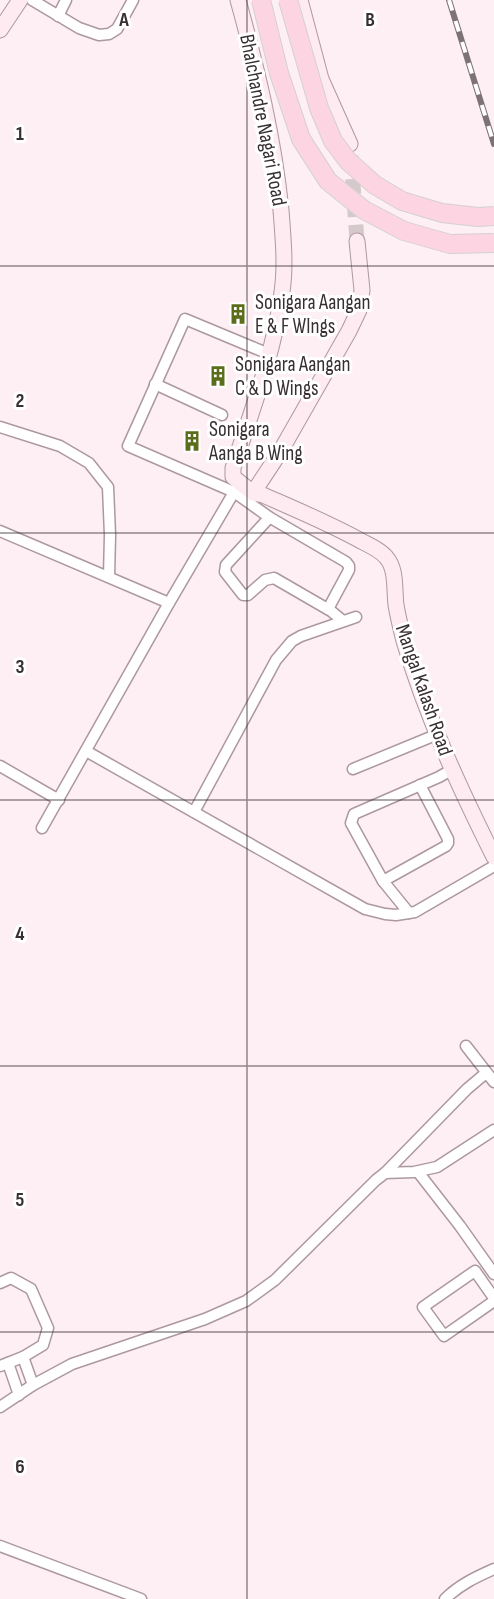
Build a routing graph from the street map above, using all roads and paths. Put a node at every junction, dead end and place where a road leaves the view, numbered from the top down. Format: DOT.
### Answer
graph roads {
  1 [pos="20,0"];
  2 [pos="32,0"];
  3 [pos="66,0"];
  4 [pos="134,0"];
  5 [pos="238,0"];
  6 [pos="261,0"];
  7 [pos="288,0"];
  8 [pos="300,0"];
  9 [pos="58,16"];
  10 [pos="0,30"];
  11 [pos="350,144"];
  12 [pos="494,216"];
  13 [pos="357,241"];
  14 [pos="494,243"];
  15 [pos="269,354"];
  16 [pos="154,384"];
  17 [pos="222,415"];
  18 [pos="0,426"];
  19 [pos="236,488"];
  20 [pos="252,493"];
  21 [pos="269,517"];
  22 [pos="0,531"];
  23 [pos="109,577"];
  24 [pos="169,603"];
  25 [pos="328,609"];
  26 [pos="356,617"];
  27 [pos="343,621"];
  28 [pos="438,734"];
  29 [pos="86,752"];
  30 [pos="0,766"];
  31 [pos="353,768"];
  32 [pos="453,769"];
  33 [pos="420,785"];
  34 [pos="59,800"];
  35 [pos="195,812"];
  36 [pos="42,828"];
  37 [pos="494,856"];
  38 [pos="494,866"];
  39 [pos="383,881"];
  40 [pos="409,913"];
  41 [pos="466,1046"];
  42 [pos="490,1078"];
  43 [pos="494,1130"];
  44 [pos="418,1172"];
  45 [pos="385,1173"];
  46 [pos="491,1270"];
  47 [pos="476,1273"];
  48 [pos="0,1283"];
  49 [pos="494,1300"];
  50 [pos="23,1357"];
  51 [pos="4,1364"];
  52 [pos="33,1385"];
  53 [pos="19,1395"];
  54 [pos="0,1407"];
  55 [pos="0,1546"];
  56 [pos="494,1569"];
  57 [pos="141,1599"];
  58 [pos="446,1599"];
  1 -- 10 [label="street"];
  2 -- 9 [label="street"];
  3 -- 9 [label="street"];
  4 -- 9 [label="street"];
  5 -- 15 [label="street, Bhalchandre Nagari Road"];
  6 -- 14 [label="main road, bridge"];
  7 -- 12 [label="main road, bridge"];
  8 -- 11 [label="street"];
  13 -- 20 [label="street"];
  15 -- 16 [label="street"];
  15 -- 19 [label="street, Bhalchandre Nagari Road"];
  16 -- 17 [label="street"];
  16 -- 19 [label="street"];
  18 -- 23 [label="street"];
  19 -- 20 [label="street, Mangal Kalash Road"];
  19 -- 21 [label="street"];
  19 -- 24 [label="street"];
  20 -- 28 [label="street, Mangal Kalash Road"];
  21 -- 25 [label="street"];
  21 -- 25 [label="street"];
  22 -- 23 [label="street"];
  23 -- 24 [label="street"];
  24 -- 29 [label="street"];
  25 -- 27 [label="street"];
  26 -- 27 [label="street"];
  27 -- 35 [label="street"];
  28 -- 31 [label="street"];
  28 -- 32 [label="street, Mangal Kalash Road"];
  29 -- 34 [label="street"];
  29 -- 35 [label="street"];
  30 -- 34 [label="street"];
  32 -- 33 [label="street"];
  32 -- 37 [label="street, Mangal Kalash Road"];
  33 -- 39 [label="street"];
  33 -- 39 [label="street"];
  34 -- 36 [label="street"];
  35 -- 40 [label="street"];
  38 -- 40 [label="street"];
  39 -- 40 [label="street"];
  41 -- 42 [label="street"];
  42 -- 45 [label="street"];
  43 -- 44 [label="street"];
  44 -- 45 [label="street"];
  44 -- 46 [label="street"];
  45 -- 52 [label="street"];
  46 -- 47 [label="street"];
  47 -- 49 [label="street"];
  47 -- 49 [label="street"];
  48 -- 50 [label="street"];
  50 -- 51 [label="street"];
  50 -- 52 [label="street"];
  51 -- 53 [label="street"];
  52 -- 53 [label="street"];
  53 -- 54 [label="street"];
  55 -- 57 [label="street"];
  56 -- 58 [label="street"];
}
